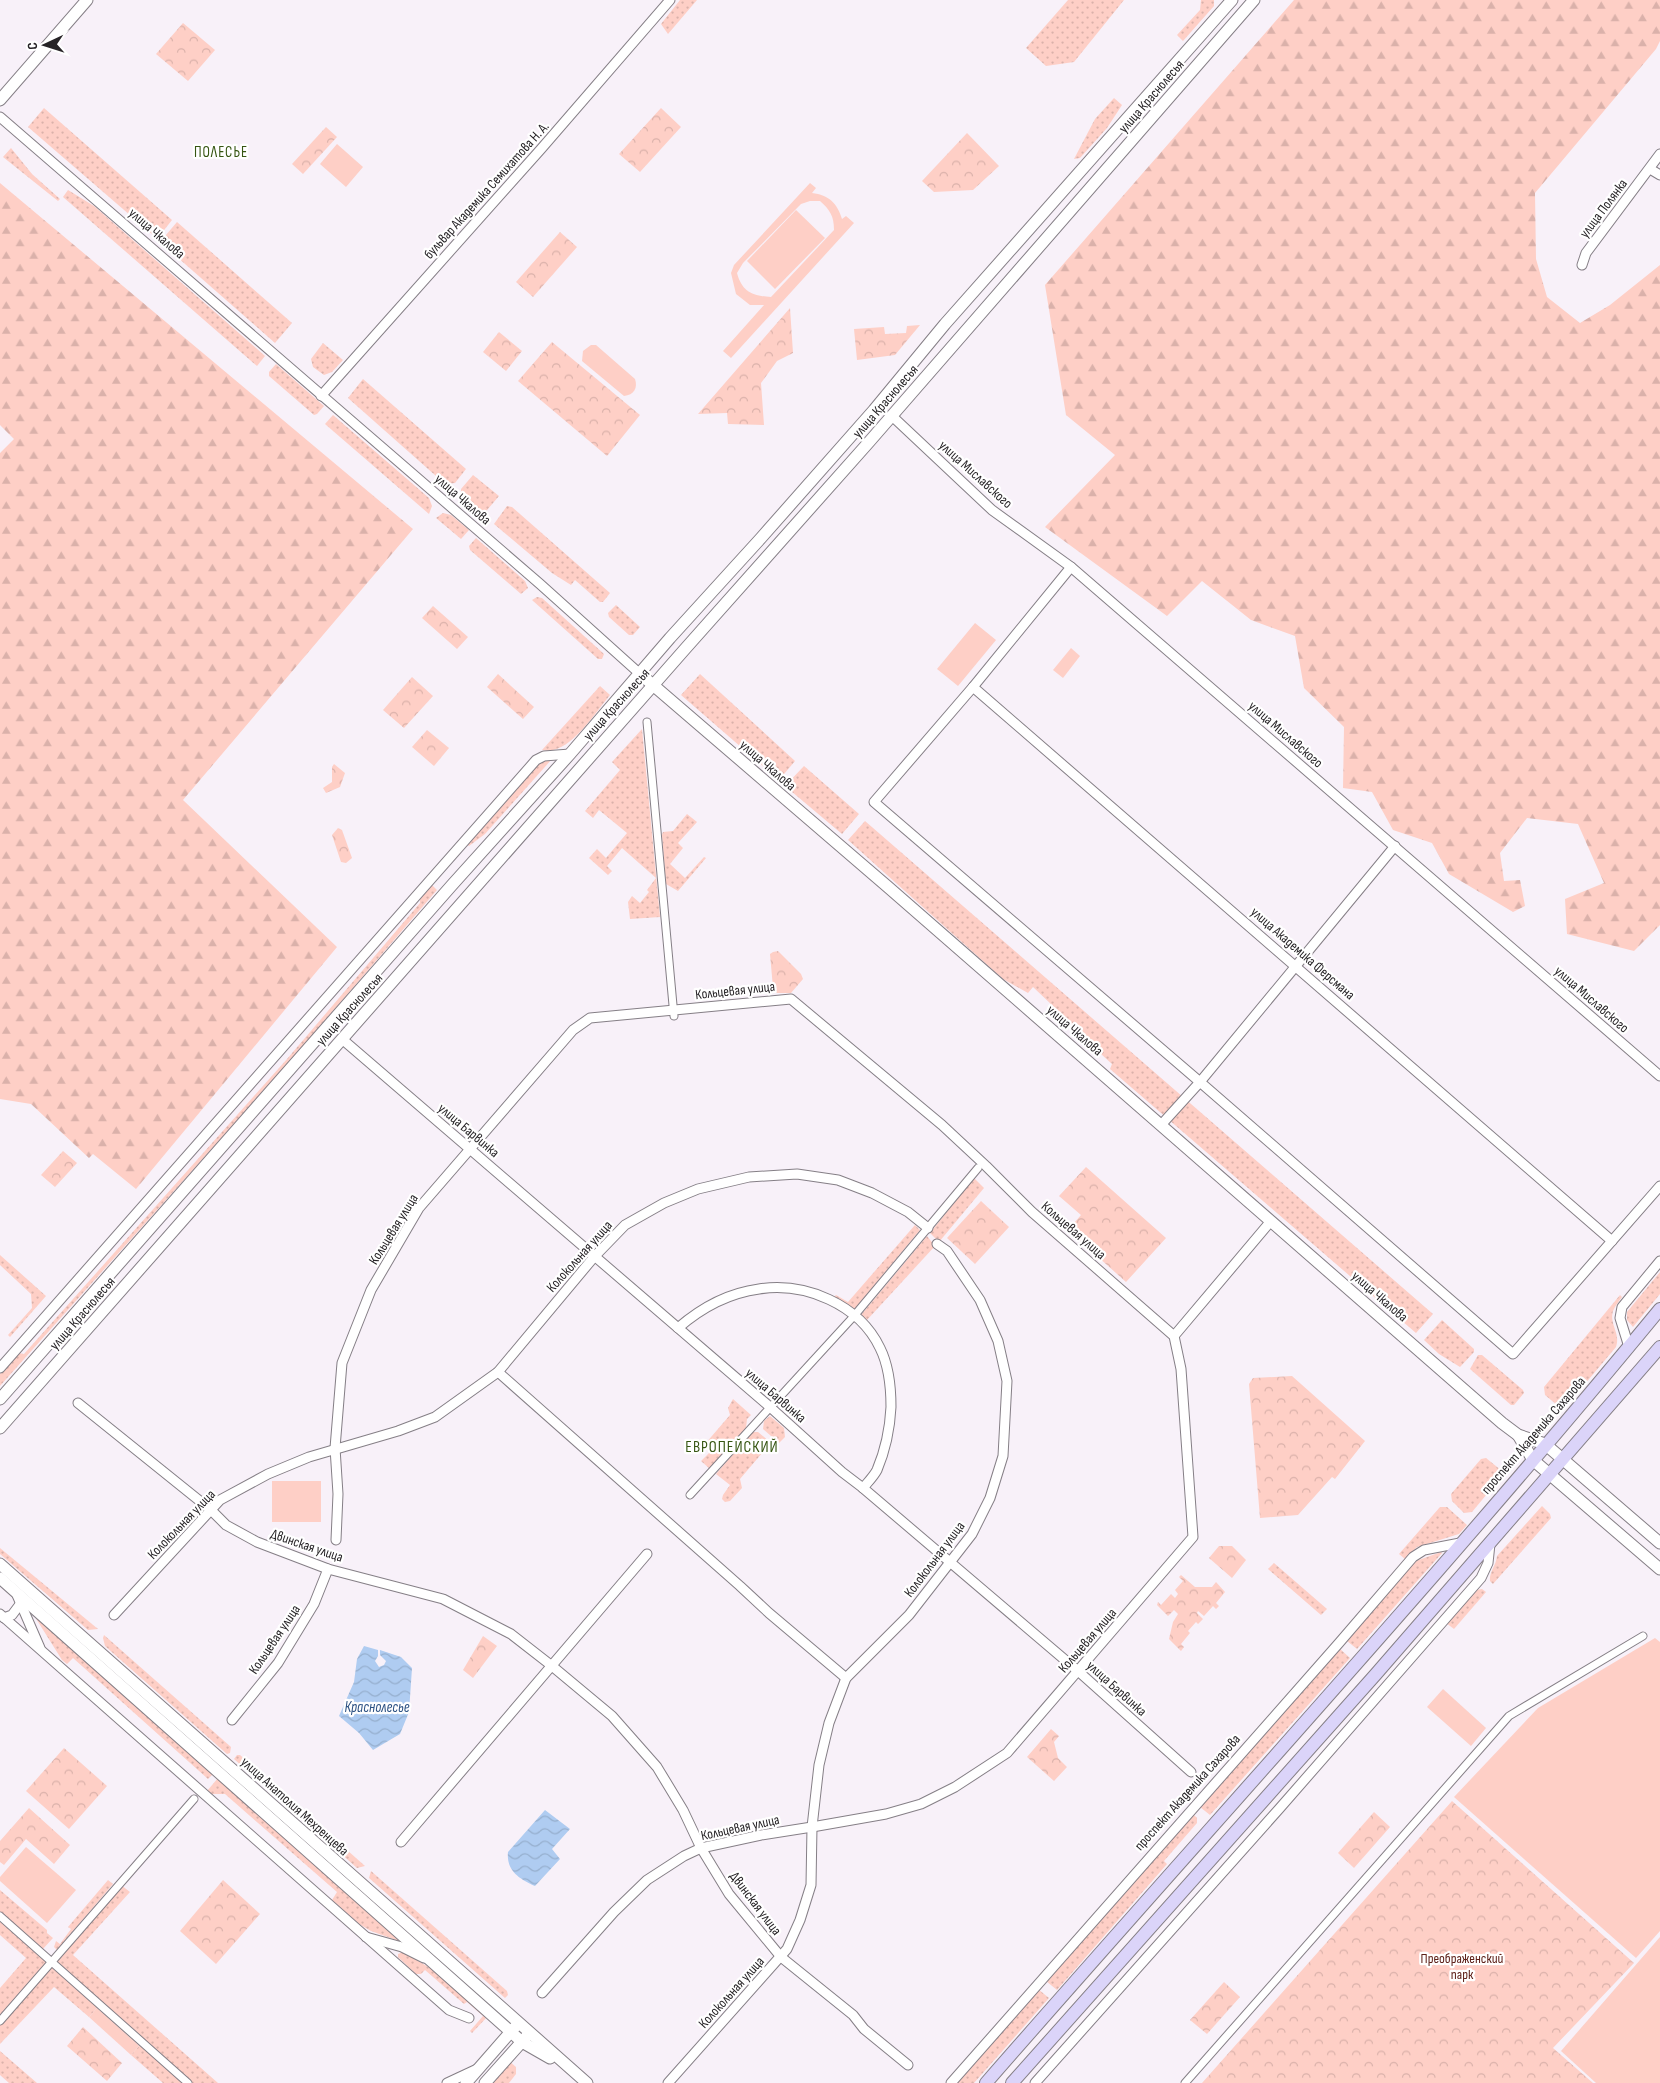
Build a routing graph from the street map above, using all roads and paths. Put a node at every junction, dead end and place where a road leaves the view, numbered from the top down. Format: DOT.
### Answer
graph roads {
  1 [pos="87,0"];
  2 [pos="670,0"];
  3 [pos="1232,0"];
  4 [pos="1254,0"];
  5 [pos="0,100"];
  6 [pos="0,117"];
  7 [pos="1660,154"];
  8 [pos="1650,169"];
  9 [pos="1660,175"];
  10 [pos="1582,264"];
  11 [pos="945,324"];
  12 [pos="960,337"];
  13 [pos="321,396"];
  14 [pos="892,416"];
  15 [pos="1072,567"];
  16 [pos="639,673"];
  17 [pos="654,686"];
  18 [pos="973,687"];
  19 [pos="647,722"];
  20 [pos="570,754"];
  21 [pos="1395,846"];
  22 [pos="1297,966"];
  23 [pos="674,1013"];
  24 [pos="342,1039"];
  25 [pos="1660,1076"];
  26 [pos="1200,1082"];
  27 [pos="1161,1125"];
  28 [pos="471,1150"];
  29 [pos="978,1168"];
  30 [pos="1660,1186"];
  31 [pos="1271,1221"];
  32 [pos="928,1228"];
  33 [pos="1612,1241"];
  34 [pos="937,1244"];
  35 [pos="594,1257"];
  36 [pos="1660,1261"];
  37 [pos="1660,1309"];
  38 [pos="854,1316"];
  39 [pos="678,1328"];
  40 [pos="1174,1336"];
  41 [pos="1629,1346"];
  42 [pos="1660,1347"];
  43 [pos="0,1368"];
  44 [pos="498,1372"];
  45 [pos="0,1399"];
  46 [pos="78,1403"];
  47 [pos="770,1407"];
  48 [pos="0,1428"];
  49 [pos="1518,1434"];
  50 [pos="1545,1444"];
  51 [pos="335,1448"];
  52 [pos="1533,1460"];
  53 [pos="1563,1460"];
  54 [pos="1549,1475"];
  55 [pos="864,1488"];
  56 [pos="690,1495"];
  57 [pos="211,1510"];
  58 [pos="336,1540"];
  59 [pos="1490,1542"];
  60 [pos="1460,1543"];
  61 [pos="1660,1543"];
  62 [pos="647,1554"];
  63 [pos="950,1563"];
  64 [pos="0,1564"];
  65 [pos="328,1569"];
  66 [pos="1660,1569"];
  67 [pos="0,1578"];
  68 [pos="18,1597"];
  69 [pos="114,1615"];
  70 [pos="2,1616"];
  71 [pos="1643,1636"];
  72 [pos="41,1650"];
  73 [pos="552,1666"];
  74 [pos="1078,1671"];
  75 [pos="846,1678"];
  76 [pos="232,1720"];
  77 [pos="1191,1772"];
  78 [pos="194,1799"];
  79 [pos="812,1828"];
  80 [pos="401,1842"];
  81 [pos="701,1848"];
  82 [pos="0,1916"];
  83 [pos="363,1936"];
  84 [pos="402,1947"];
  85 [pos="781,1957"];
  86 [pos="51,1961"];
  87 [pos="393,1962"];
  88 [pos="432,1963"];
  89 [pos="542,1993"];
  90 [pos="469,2018"];
  91 [pos="0,2021"];
  92 [pos="514,2028"];
  93 [pos="526,2038"];
  94 [pos="908,2065"];
  95 [pos="479,2068"];
  96 [pos="188,2083"];
  97 [pos="447,2083"];
  98 [pos="466,2083"];
  99 [pos="484,2083"];
  100 [pos="587,2083"];
  101 [pos="668,2083"];
  102 [pos="951,2083"];
  103 [pos="986,2083"];
  104 [pos="1012,2083"];
  105 [pos="1035,2083"];
  106 [pos="1185,2083"];
  1 -- 5 [label="street"];
  2 -- 13 [label="street, бульвар Академика Семихатова Н. А."];
  3 -- 11 [label="street, улица Краснолесья"];
  4 -- 12 [label="street, улица Краснолесья"];
  6 -- 13 [label="street, улица Чкалова"];
  7 -- 8 [label="street, улица Полянка"];
  8 -- 9 [label="street"];
  8 -- 10 [label="street, улица Полянка"];
  11 -- 12 [label="street"];
  11 -- 16 [label="street, улица Краснолесья"];
  12 -- 14 [label="street, улица Краснолесья"];
  13 -- 16 [label="street, улица Чкалова"];
  14 -- 15 [label="street, улица Миславского"];
  14 -- 17 [label="street, улица Краснолесья"];
  15 -- 18 [label="street"];
  15 -- 21 [label="street, улица Миславского"];
  16 -- 17 [label="street, улица Чкалова"];
  16 -- 20 [label="street, улица Краснолесья"];
  17 -- 24 [label="street, улица Краснолесья"];
  17 -- 27 [label="street, улица Чкалова"];
  18 -- 22 [label="street, улица Академика Ферсмана"];
  18 -- 26 [label="street"];
  19 -- 23 [label="street"];
  20 -- 43 [label="street, улица Краснолесья"];
  20 -- 45 [label="street, улица Краснолесья"];
  21 -- 22 [label="street"];
  21 -- 25 [label="street, улица Миславского"];
  22 -- 26 [label="street"];
  22 -- 33 [label="street, улица Академика Ферсмана"];
  23 -- 28 [label="street, Кольцевая улица"];
  23 -- 40 [label="street, Кольцевая улица"];
  24 -- 28 [label="street, улица Барвинка"];
  24 -- 48 [label="street, улица Краснолесья"];
  26 -- 27 [label="street"];
  26 -- 33 [label="street"];
  27 -- 31 [label="street, улица Чкалова"];
  28 -- 35 [label="street, улица Барвинка"];
  28 -- 51 [label="street, Кольцевая улица"];
  29 -- 32 [label="street"];
  30 -- 33 [label="street"];
  31 -- 40 [label="street"];
  31 -- 49 [label="street, улица Чкалова"];
  32 -- 35 [label="street, Колокольная улица"];
  32 -- 38 [label="street"];
  34 -- 63 [label="street, Колокольная улица"];
  35 -- 39 [label="street, улица Барвинка"];
  35 -- 44 [label="street, Колокольная улица"];
  36 -- 41 [label="street"];
  37 -- 41 [label="main road, проспект Академика Сахарова"];
  38 -- 39 [label="street"];
  38 -- 47 [label="street"];
  38 -- 55 [label="street"];
  39 -- 47 [label="street, улица Барвинка"];
  40 -- 74 [label="street, Кольцевая улица"];
  41 -- 50 [label="main road, проспект Академика Сахарова"];
  42 -- 53 [label="main road"];
  44 -- 51 [label="street, Колокольная улица"];
  44 -- 75 [label="street"];
  46 -- 57 [label="street, Двинская улица"];
  47 -- 55 [label="street, улица Барвинка"];
  47 -- 56 [label="street"];
  49 -- 50 [label="street, улица Чкалова"];
  49 -- 52 [label="street, улица Чкалова"];
  50 -- 52 [label="main road, проспект Академика Сахарова"];
  50 -- 53 [label="street, улица Чкалова"];
  51 -- 57 [label="street, Колокольная улица"];
  51 -- 58 [label="street, Кольцевая улица"];
  52 -- 54 [label="street, улица Чкалова"];
  52 -- 60 [label="main road, проспект Академика Сахарова"];
  53 -- 54 [label="main road"];
  53 -- 61 [label="street, улица Чкалова"];
  54 -- 59 [label="main road"];
  54 -- 66 [label="street, улица Чкалова"];
  55 -- 63 [label="street, улица Барвинка"];
  57 -- 65 [label="street, Двинская улица"];
  57 -- 69 [label="street, Колокольная улица"];
  59 -- 104 [label="main road"];
  59 -- 105 [label="street"];
  60 -- 102 [label="street, проспект Академика Сахарова"];
  60 -- 103 [label="main road, проспект Академика Сахарова"];
  62 -- 73 [label="street"];
  63 -- 74 [label="street, улица Барвинка"];
  63 -- 75 [label="street, Колокольная улица"];
  64 -- 92 [label="street, улица Анатолия Мехренцева"];
  65 -- 73 [label="street, Двинская улица"];
  65 -- 76 [label="street, Кольцевая улица"];
  67 -- 68 [label="street, улица Анатолия Мехренцева"];
  68 -- 70 [label="street, улица Анатолия Мехренцева"];
  68 -- 72 [label="street, улица Анатолия Мехренцева"];
  68 -- 88 [label="street, улица Анатолия Мехренцева"];
  70 -- 72 [label="street, улица Анатолия Мехренцева"];
  71 -- 106 [label="street"];
  72 -- 83 [label="street, улица Анатолия Мехренцева"];
  73 -- 80 [label="street"];
  73 -- 81 [label="street, Двинская улица"];
  74 -- 77 [label="street, улица Барвинка"];
  74 -- 79 [label="street, Кольцевая улица"];
  75 -- 79 [label="street, Колокольная улица"];
  78 -- 86 [label="street"];
  79 -- 81 [label="street, Кольцевая улица"];
  79 -- 85 [label="street, Колокольная улица"];
  81 -- 85 [label="street, Двинская улица"];
  81 -- 89 [label="street, Кольцевая улица"];
  82 -- 86 [label="street"];
  83 -- 84 [label="street, улица Анатолия Мехренцева"];
  83 -- 87 [label="street, улица Анатолия Мехренцева"];
  84 -- 87 [label="street"];
  84 -- 88 [label="street, улица Анатолия Мехренцева"];
  85 -- 94 [label="street, Двинская улица"];
  85 -- 101 [label="street, Колокольная улица"];
  86 -- 91 [label="street"];
  86 -- 96 [label="street"];
  87 -- 90 [label="street, улица Анатолия Мехренцева"];
  88 -- 92 [label="street, улица Анатолия Мехренцева"];
  92 -- 93 [label="street, улица Анатолия Мехренцева"];
  92 -- 95 [label="street"];
  93 -- 99 [label="street"];
  93 -- 100 [label="street, улица Анатолия Мехренцева"];
  95 -- 97 [label="street"];
  95 -- 98 [label="street"];
}
